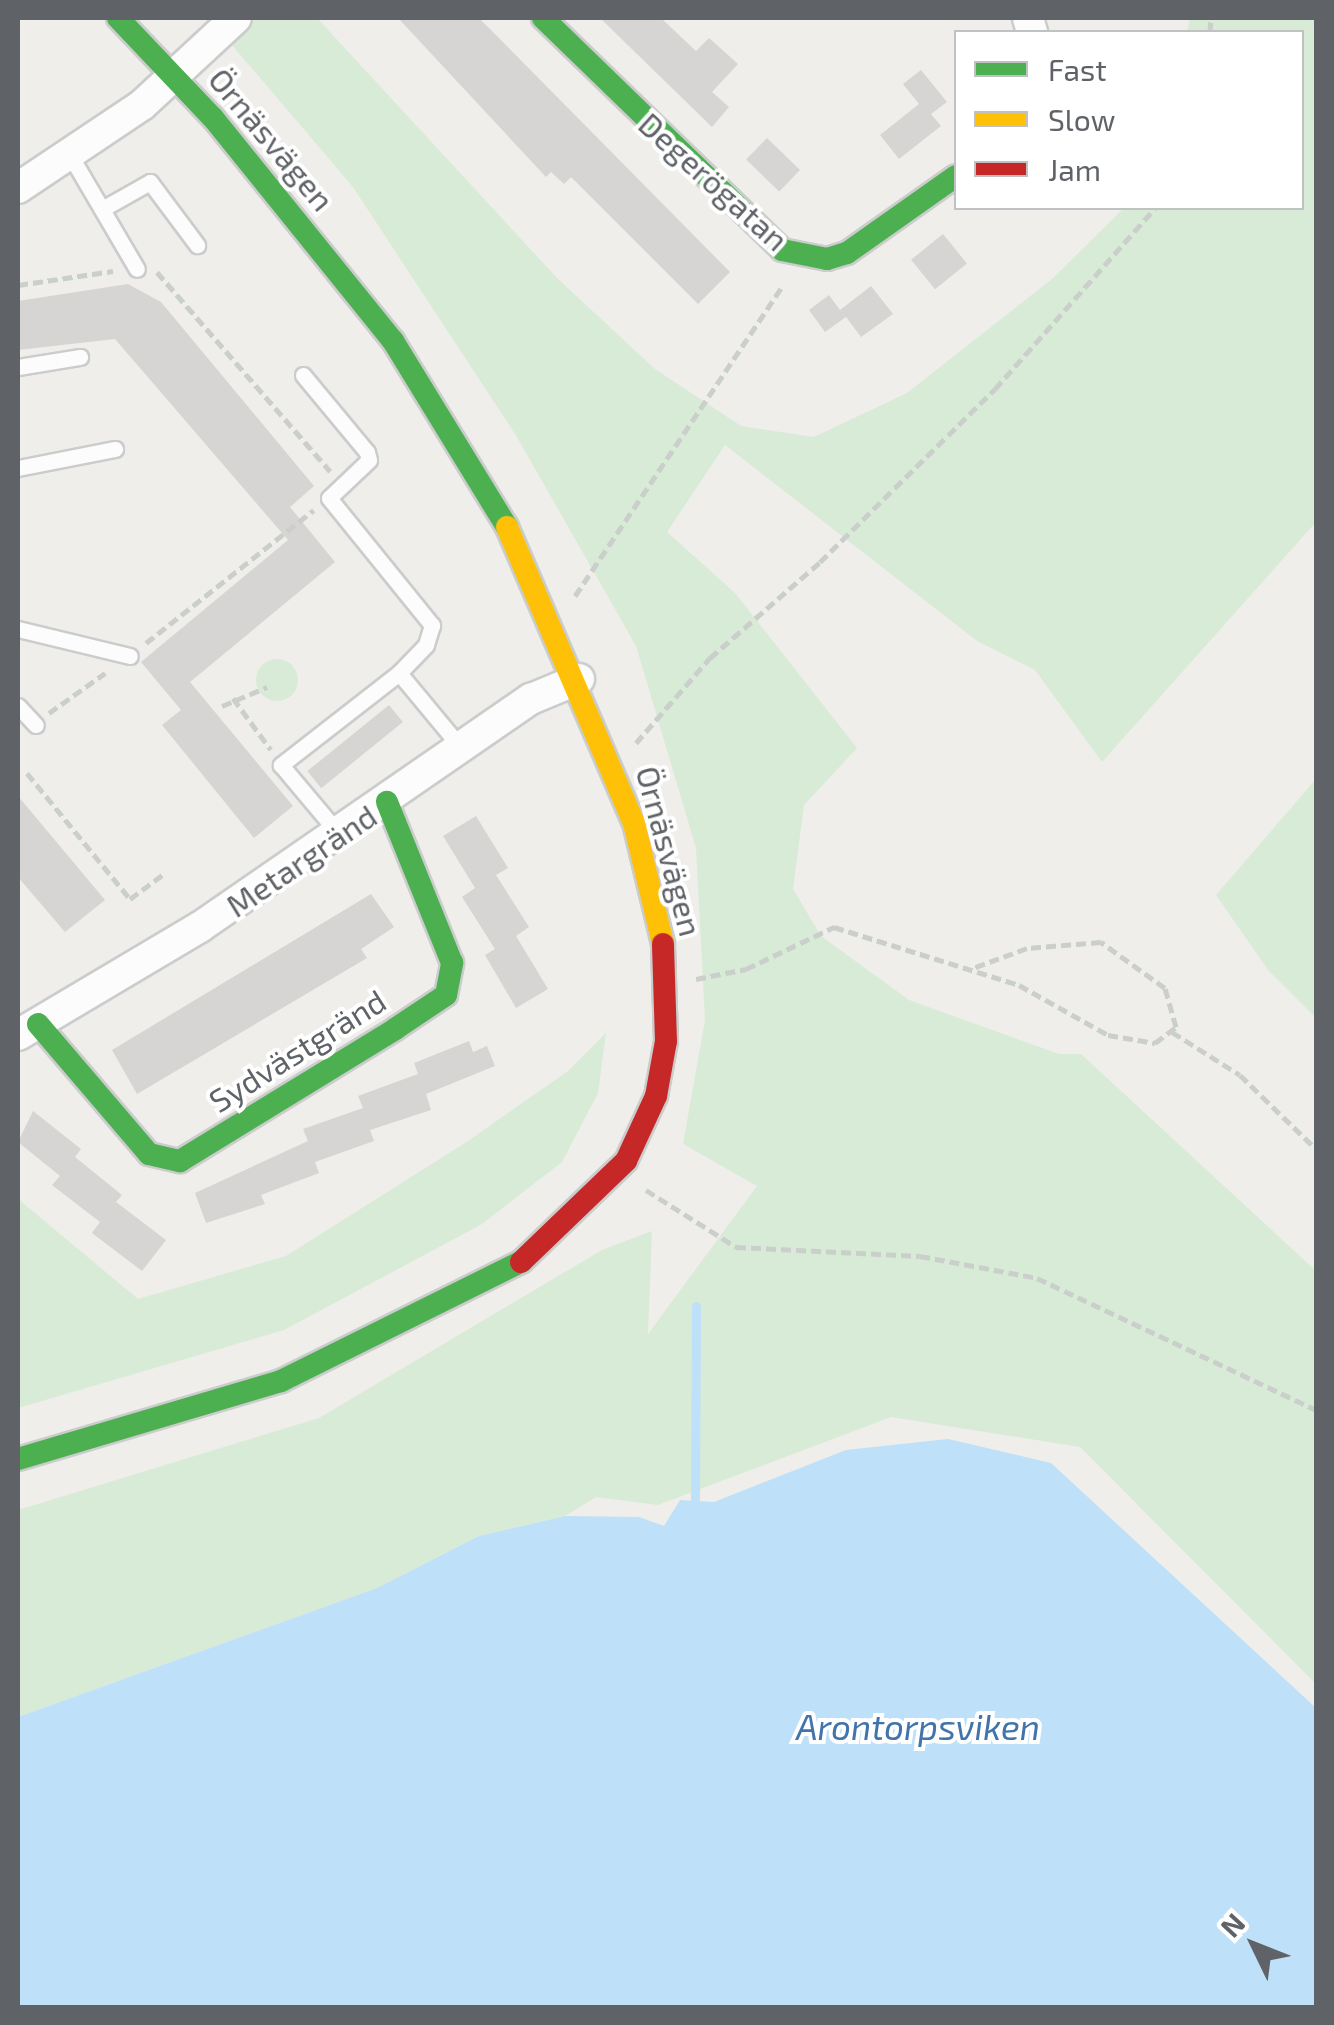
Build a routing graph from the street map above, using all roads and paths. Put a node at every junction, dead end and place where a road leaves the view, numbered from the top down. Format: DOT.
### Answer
graph roads {
  1 [pos="118,18"];
  2 [pos="236,18"];
  3 [pos="543,18"];
  4 [pos="175,76"];
  5 [pos="70,155"];
  6 [pos="954,177"];
  7 [pos="18,188"];
  8 [pos="102,210"];
  9 [pos="1152,210"];
  10 [pos="196,245"];
  11 [pos="799,255"];
  12 [pos="137,269"];
  13 [pos="228,352"];
  14 [pos="80,357"];
  15 [pos="18,367"];
  16 [pos="303,375"];
  17 [pos="115,449"];
  18 [pos="18,468"];
  19 [pos="342,486"];
  20 [pos="329,498"];
  21 [pos="556,623"];
  22 [pos="18,629"];
  23 [pos="130,656"];
  24 [pos="399,674"];
  25 [pos="579,679"];
  26 [pos="267,687"];
  27 [pos="233,698"];
  28 [pos="334,699"];
  29 [pos="18,706"];
  30 [pos="222,706"];
  31 [pos="346,713"];
  32 [pos="36,725"];
  33 [pos="462,749"];
  34 [pos="281,764"];
  35 [pos="614,768"];
  36 [pos="28,773"];
  37 [pos="387,802"];
  38 [pos="339,834"];
  39 [pos="166,873"];
  40 [pos="973,968"];
  41 [pos="668,981"];
  42 [pos="28,1030"];
  43 [pos="1172,1032"];
  44 [pos="1316,1149"];
  45 [pos="620,1171"];
  46 [pos="1316,1410"];
  47 [pos="18,1458"];
  1 -- 4 [label="street, Örnäsvägen"];
  2 -- 4 [label="street"];
  3 -- 11 [label="street, Degerögatan"];
  4 -- 5 [label="street"];
  4 -- 21 [label="street, Örnäsvägen"];
  5 -- 7 [label="street"];
  5 -- 8 [label="lane"];
  6 -- 11 [label="street, Degerögatan"];
  8 -- 10 [label="lane"];
  8 -- 12 [label="lane"];
  9 -- 35 [label="path"];
  11 -- 21 [label="path"];
  13 -- 19 [label="path"];
  14 -- 15 [label="lane"];
  16 -- 19 [label="lane"];
  17 -- 18 [label="lane"];
  19 -- 20 [label="lane"];
  20 -- 23 [label="path"];
  20 -- 24 [label="lane"];
  21 -- 25 [label="street, Örnäsvägen"];
  22 -- 23 [label="lane"];
  23 -- 32 [label="path"];
  24 -- 31 [label="lane"];
  24 -- 33 [label="lane"];
  25 -- 33 [label="street, Metargränd"];
  25 -- 35 [label="street, Örnäsvägen"];
  26 -- 27 [label="path"];
  27 -- 30 [label="path"];
  27 -- 34 [label="path"];
  28 -- 31 [label="lane"];
  29 -- 32 [label="lane"];
  31 -- 34 [label="lane"];
  33 -- 37 [label="street, Metargränd"];
  34 -- 38 [label="lane"];
  35 -- 41 [label="street, Örnäsvägen"];
  36 -- 39 [label="path"];
  37 -- 38 [label="street, Metargränd"];
  37 -- 42 [label="street, Sydvästgränd"];
  38 -- 42 [label="street, Metargränd"];
  40 -- 41 [label="path"];
  40 -- 43 [label="path"];
  40 -- 43 [label="path"];
  41 -- 45 [label="street, Örnäsvägen"];
  43 -- 44 [label="path"];
  45 -- 46 [label="path"];
  45 -- 47 [label="street, Örnäsvägen"];
}
